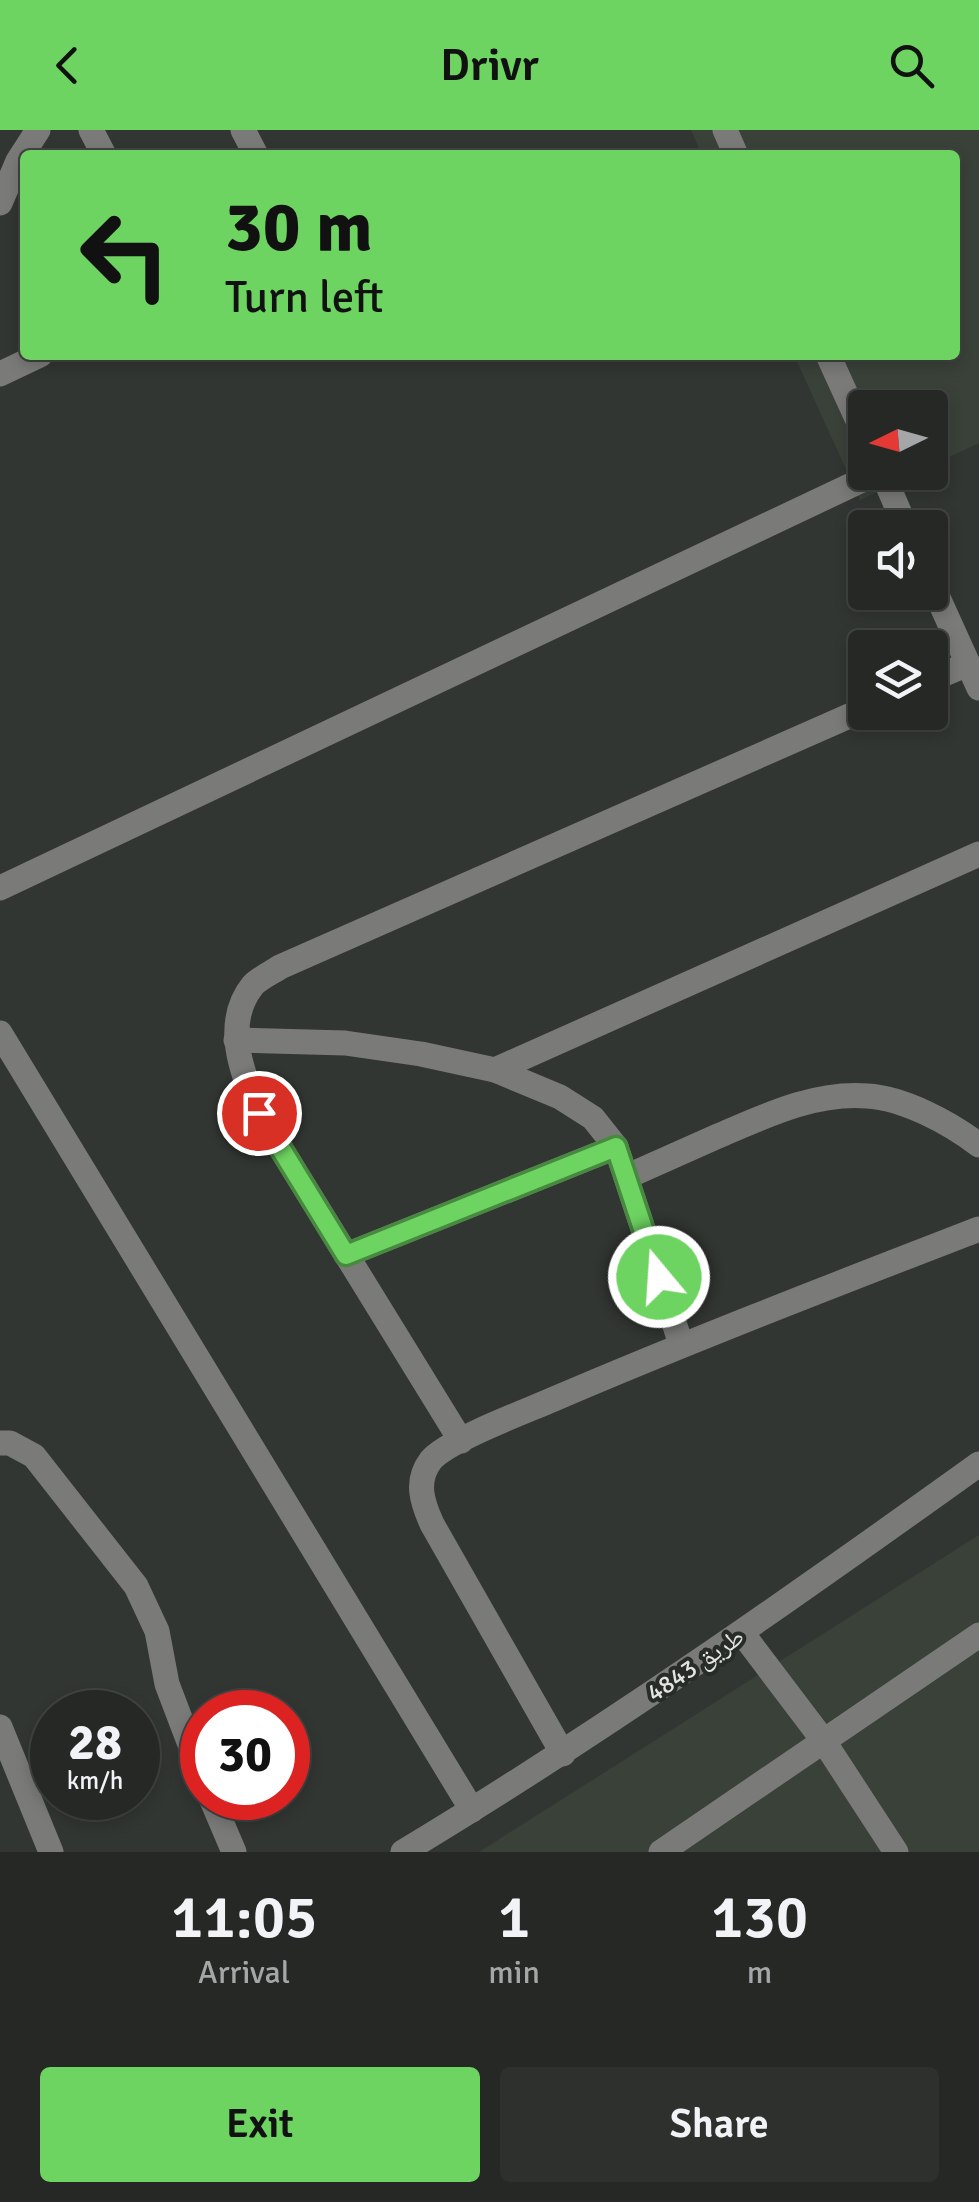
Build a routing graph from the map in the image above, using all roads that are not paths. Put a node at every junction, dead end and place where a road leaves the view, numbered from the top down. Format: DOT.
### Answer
graph roads {
  1 [pos="20,158"];
  2 [pos="0,203"];
  3 [pos="29,360"];
  4 [pos="830,360"];
  5 [pos="0,374"];
  6 [pos="848,399"];
  7 [pos="848,487"];
  8 [pos="944,610"];
  9 [pos="968,664"];
  10 [pos="948,672"];
  11 [pos="979,688"];
  12 [pos="848,716"];
  13 [pos="979,854"];
  14 [pos="0,888"];
  15 [pos="0,1032"];
  16 [pos="236,1040"];
  17 [pos="495,1070"];
  18 [pos="979,1145"];
  19 [pos="616,1147"];
  20 [pos="626,1176"];
  21 [pos="979,1228"];
  22 [pos="346,1255"];
  23 [pos="681,1344"];
  24 [pos="461,1441"];
  25 [pos="0,1444"];
  26 [pos="979,1464"];
  27 [pos="742,1632"];
  28 [pos="979,1634"];
  29 [pos="180,1718"];
  30 [pos="0,1727"];
  31 [pos="822,1740"];
  32 [pos="563,1754"];
  33 [pos="472,1810"];
  34 [pos="221,1820"];
  35 [pos="51,1852"];
  36 [pos="234,1852"];
  37 [pos="403,1852"];
  38 [pos="661,1852"];
  39 [pos="896,1852"];
  1 -- 2 [label="street"];
  3 -- 5 [label="street"];
  4 -- 6 [label="street"];
  7 -- 14 [label="street"];
  8 -- 9 [label="street"];
  9 -- 10 [label="street"];
  9 -- 11 [label="street"];
  12 -- 16 [label="street"];
  13 -- 17 [label="street"];
  15 -- 33 [label="street"];
  16 -- 17 [label="street"];
  16 -- 22 [label="street"];
  17 -- 19 [label="street"];
  18 -- 20 [label="street"];
  19 -- 20 [label="street"];
  19 -- 22 [label="street"];
  20 -- 23 [label="street"];
  21 -- 23 [label="street"];
  22 -- 24 [label="street"];
  23 -- 24 [label="street"];
  24 -- 32 [label="street"];
  25 -- 29 [label="street"];
  26 -- 27 [label="street, طريق 4843"];
  27 -- 31 [label="street"];
  27 -- 32 [label="street, طريق 4843"];
  28 -- 31 [label="street"];
  30 -- 35 [label="street"];
  31 -- 38 [label="street"];
  31 -- 39 [label="street"];
  32 -- 33 [label="street, طريق 4843"];
  33 -- 37 [label="street, طريق 4843"];
  34 -- 36 [label="street"];
}
